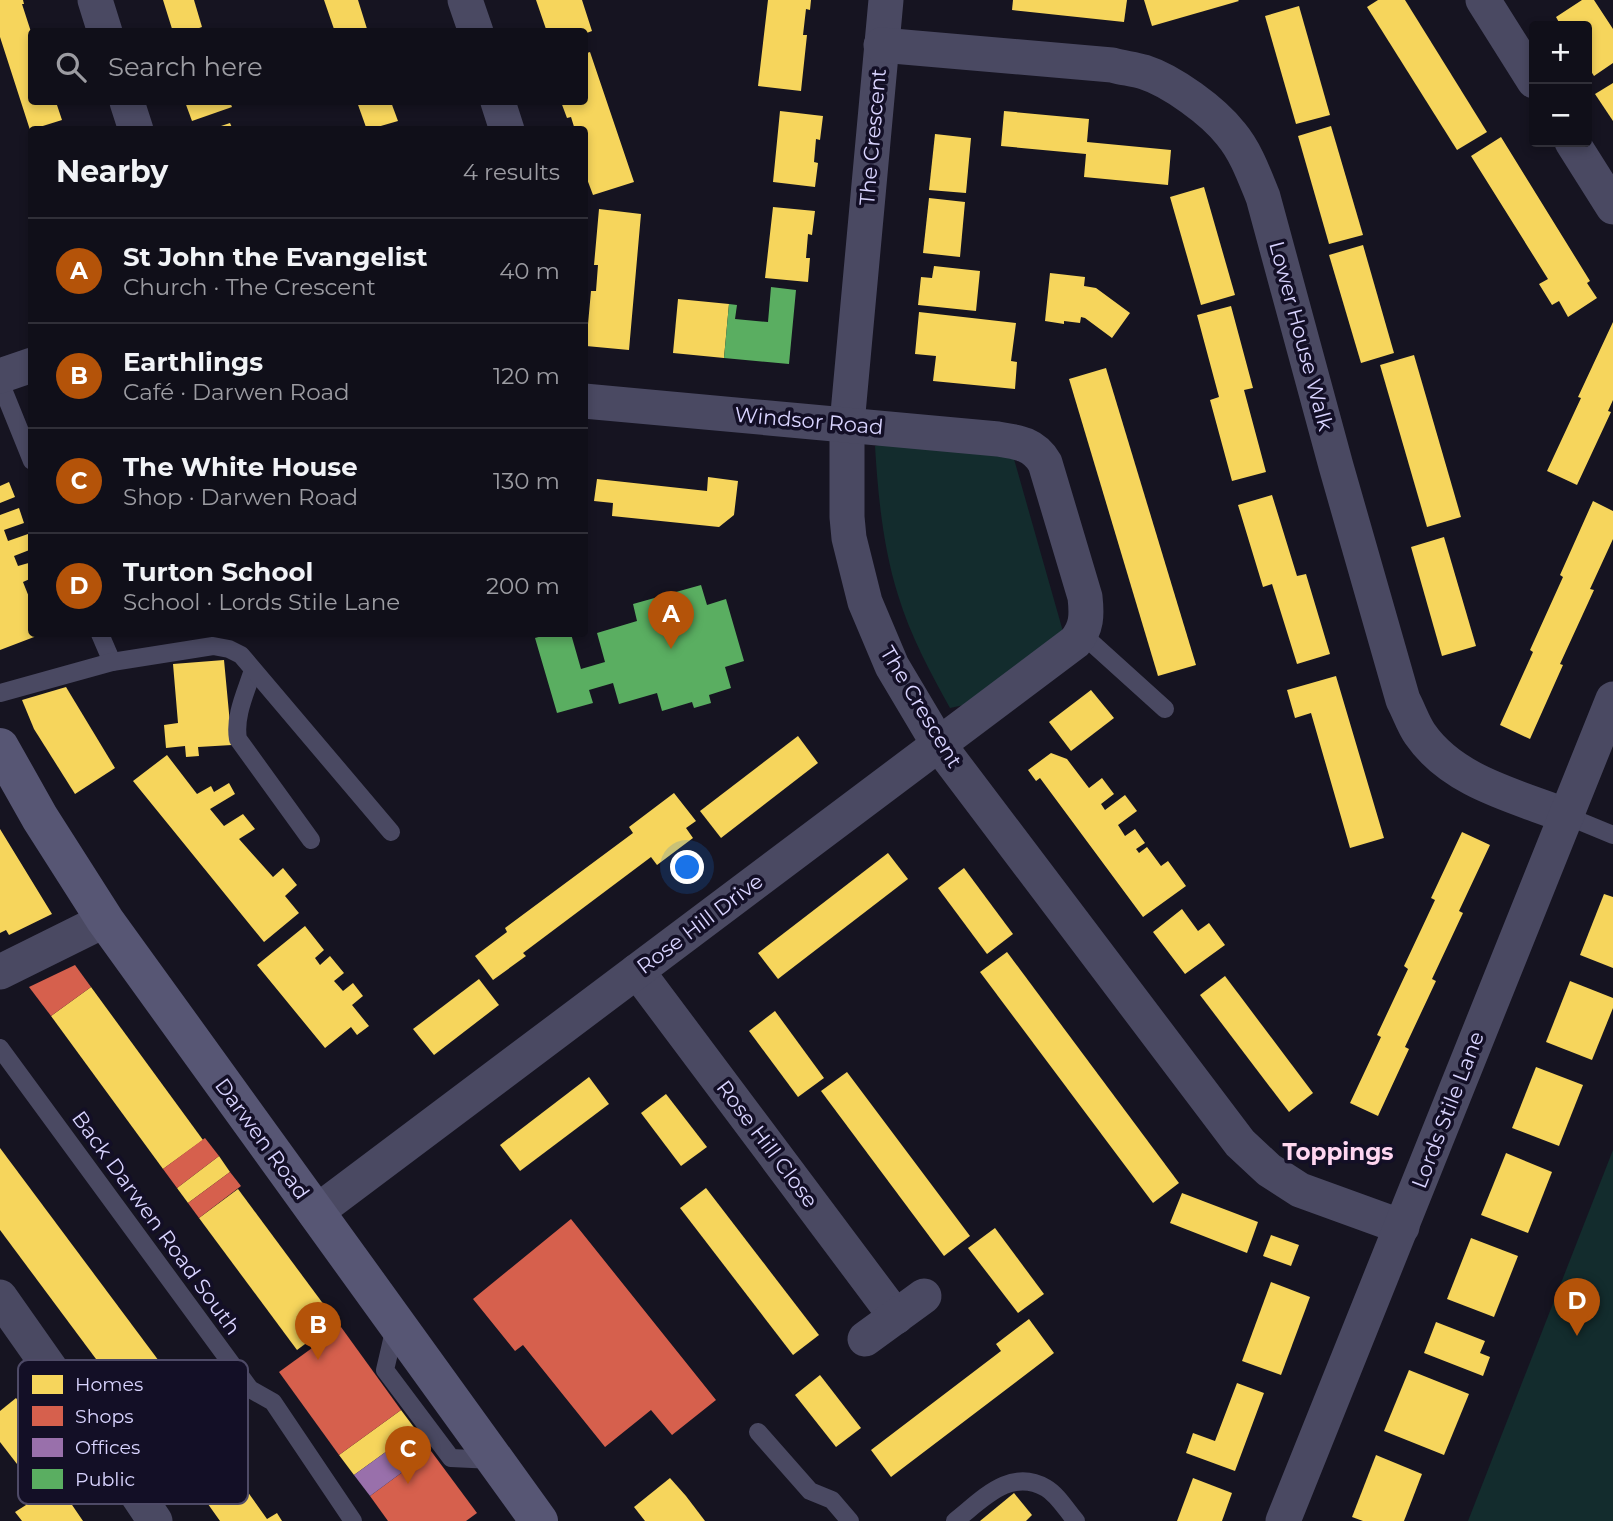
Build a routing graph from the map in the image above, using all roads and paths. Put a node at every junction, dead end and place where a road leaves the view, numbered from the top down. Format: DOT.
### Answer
graph roads {
  1 [pos="95,0"];
  2 [pos="465,0"];
  3 [pos="886,0"];
  4 [pos="1483,0"];
  5 [pos="104,28"];
  6 [pos="475,28"];
  7 [pos="881,45"];
  8 [pos="1529,73"];
  9 [pos="128,105"];
  10 [pos="499,105"];
  11 [pos="135,126"];
  12 [pos="506,126"];
  13 [pos="1575,147"];
  14 [pos="1613,207"];
  15 [pos="28,366"];
  16 [pos="0,376"];
  17 [pos="0,382"];
  18 [pos="588,401"];
  19 [pos="847,424"];
  20 [pos="28,451"];
  21 [pos="1082,634"];
  22 [pos="101,637"];
  23 [pos="111,662"];
  24 [pos="253,670"];
  25 [pos="0,693"];
  26 [pos="1613,699"];
  27 [pos="1165,709"];
  28 [pos="939,745"];
  29 [pos="0,747"];
  30 [pos="1567,816"];
  31 [pos="391,832"];
  32 [pos="1613,835"];
  33 [pos="311,840"];
  34 [pos="105,920"];
  35 [pos="637,971"];
  36 [pos="0,972"];
  37 [pos="0,1048"];
  38 [pos="315,1213"];
  39 [pos="1402,1227"];
  40 [pos="0,1297"];
  41 [pos="924,1297"];
  42 [pos="896,1317"];
  43 [pos="865,1339"];
  44 [pos="44,1360"];
  45 [pos="228,1360"];
  46 [pos="248,1387"];
  47 [pos="758,1432"];
  48 [pos="144,1504"];
  49 [pos="527,1517"];
  50 [pos="155,1521"];
  51 [pos="353,1521"];
  52 [pos="850,1521"];
  53 [pos="955,1521"];
  54 [pos="1076,1521"];
  55 [pos="1283,1521"];
  1 -- 5 [label="street"];
  2 -- 6 [label="street"];
  3 -- 7 [label="street, The Crescent"];
  4 -- 8 [label="street"];
  7 -- 19 [label="street, The Crescent"];
  7 -- 30 [label="street, Lower House Walk"];
  9 -- 11 [label="street"];
  10 -- 12 [label="street"];
  13 -- 14 [label="street"];
  15 -- 16 [label="street"];
  17 -- 20 [label="lane"];
  18 -- 19 [label="street, Windsor Road"];
  19 -- 21 [label="street, Windsor Road"];
  19 -- 28 [label="street, The Crescent"];
  21 -- 27 [label="lane"];
  21 -- 28 [label="street, Rose Hill Drive"];
  22 -- 23 [label="lane"];
  23 -- 24 [label="lane"];
  23 -- 25 [label="lane"];
  24 -- 31 [label="lane"];
  24 -- 33 [label="lane"];
  26 -- 30 [label="street, Lords Stile Lane"];
  28 -- 35 [label="street, Rose Hill Drive"];
  28 -- 39 [label="street, The Crescent"];
  29 -- 34 [label="main road, Darwen Road"];
  30 -- 32 [label="lane"];
  30 -- 39 [label="street, Lords Stile Lane"];
  34 -- 36 [label="street"];
  34 -- 38 [label="main road, Darwen Road"];
  35 -- 38 [label="street, Rose Hill Drive"];
  35 -- 42 [label="street, Rose Hill Close"];
  37 -- 45 [label="lane, Back Darwen Road South"];
  38 -- 49 [label="main road, Darwen Road"];
  39 -- 55 [label="street, Lords Stile Lane"];
  40 -- 44 [label="street"];
  41 -- 42 [label="street"];
  42 -- 43 [label="street"];
  46 -- 51 [label="lane, Back Darwen Road South"];
  47 -- 52 [label="lane"];
  48 -- 50 [label="street"];
  53 -- 54 [label="lane"];
}
